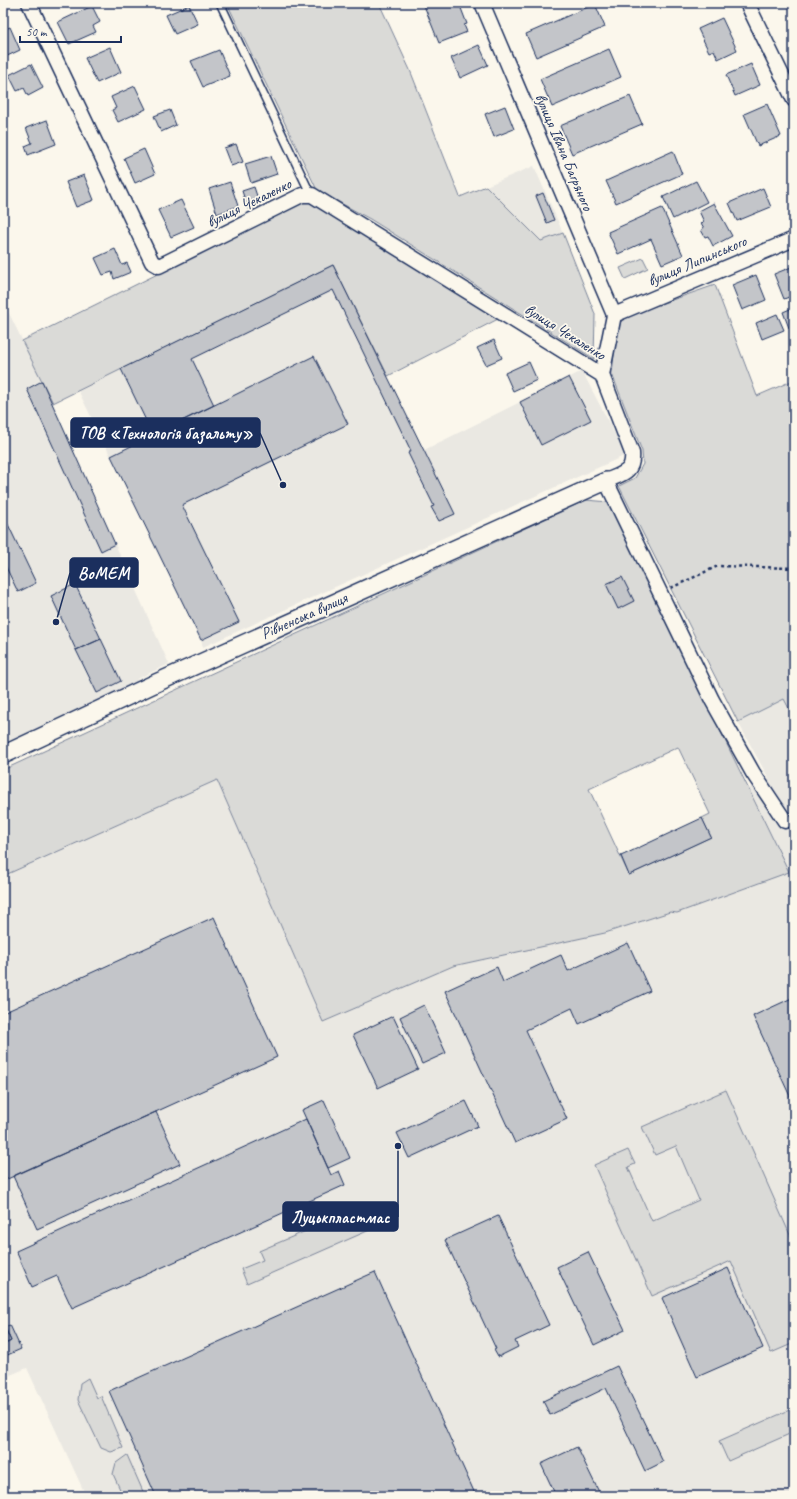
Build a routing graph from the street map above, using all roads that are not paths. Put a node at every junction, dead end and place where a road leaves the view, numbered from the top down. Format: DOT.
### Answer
graph roads {
  1 [pos="30,3"];
  2 [pos="220,3"];
  3 [pos="482,3"];
  4 [pos="747,3"];
  5 [pos="794,100"];
  6 [pos="312,195"];
  7 [pos="794,239"];
  8 [pos="614,315"];
  9 [pos="602,375"];
  10 [pos="606,481"];
  11 [pos="3,755"];
  12 [pos="785,821"];
  1 -- 6 [label="street, вулиця Чекаленко"];
  2 -- 6 [label="lane"];
  3 -- 8 [label="street, вулиця Івана Багряного"];
  4 -- 5 [label="street"];
  6 -- 9 [label="street, вулиця Чекаленко"];
  7 -- 8 [label="street, вулиця Липинського"];
  8 -- 9 [label="street"];
  9 -- 10 [label="street"];
  10 -- 11 [label="street, Рівненська вулиця"];
  10 -- 12 [label="street"];
}
